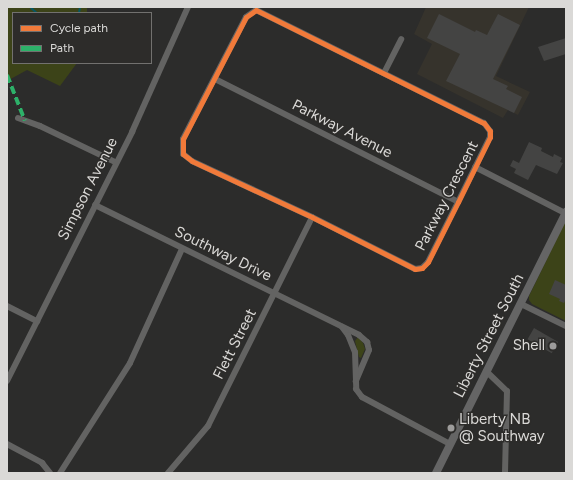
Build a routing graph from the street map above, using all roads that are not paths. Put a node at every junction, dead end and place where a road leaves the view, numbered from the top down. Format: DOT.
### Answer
graph roads {
  1 [pos="188,7"];
  2 [pos="401,39"];
  3 [pos="384,73"];
  4 [pos="215,79"];
  5 [pos="18,118"];
  6 [pos="116,162"];
  7 [pos="475,167"];
  8 [pos="458,202"];
  9 [pos="95,205"];
  10 [pos="566,212"];
  11 [pos="312,218"];
  12 [pos="182,249"];
  13 [pos="274,293"];
  14 [pos="521,304"];
  15 [pos="7,306"];
  16 [pos="37,321"];
  17 [pos="341,326"];
  18 [pos="566,326"];
  19 [pos="486,371"];
  20 [pos="7,381"];
  21 [pos="356,381"];
  22 [pos="7,444"];
  23 [pos="450,444"];
  24 [pos="50,473"];
  25 [pos="60,473"];
  26 [pos="168,473"];
  27 [pos="436,473"];
  28 [pos="505,473"];
  1 -- 6 [label="street, Simpson Avenue"];
  2 -- 3 [label="street"];
  3 -- 4 [label="street, Parkway Crescent"];
  3 -- 7 [label="street, Parkway Crescent"];
  4 -- 8 [label="street, Parkway Avenue"];
  4 -- 11 [label="street, Parkway Crescent"];
  5 -- 6 [label="street"];
  6 -- 9 [label="street, Simpson Avenue"];
  7 -- 8 [label="street, Parkway Crescent"];
  7 -- 10 [label="street, Parkway Crescent"];
  8 -- 11 [label="street, Parkway Crescent"];
  9 -- 12 [label="street, Southway Drive"];
  9 -- 16 [label="street, Simpson Avenue"];
  10 -- 14 [label="main road, Liberty Street South"];
  11 -- 13 [label="street, Flett Street"];
  12 -- 13 [label="street, Southway Drive"];
  12 -- 25 [label="street"];
  13 -- 17 [label="street, Southway Drive"];
  13 -- 26 [label="street, Flett Street"];
  14 -- 18 [label="street"];
  14 -- 19 [label="main road, Liberty Street South"];
  15 -- 16 [label="street"];
  16 -- 20 [label="street, Simpson Avenue"];
  17 -- 21 [label="street"];
  17 -- 21 [label="street, Southway Drive"];
  19 -- 23 [label="main road, Liberty Street South"];
  19 -- 28 [label="street"];
  21 -- 23 [label="street"];
  22 -- 24 [label="street"];
  23 -- 27 [label="main road, Liberty Street South"];
}
